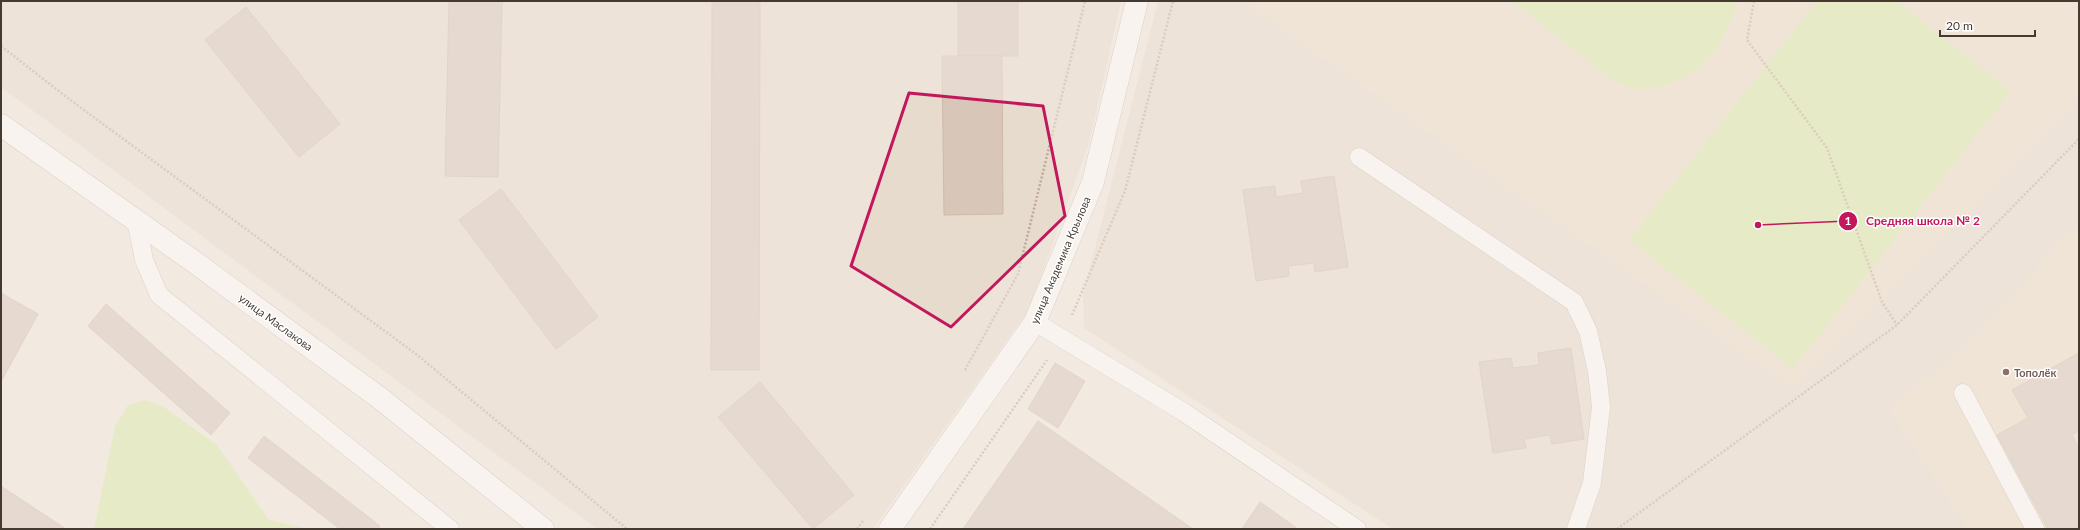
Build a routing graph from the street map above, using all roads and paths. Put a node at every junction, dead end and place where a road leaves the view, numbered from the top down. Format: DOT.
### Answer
graph roads {
  1 [pos="1085,1"];
  2 [pos="1137,1"];
  3 [pos="1754,1"];
  4 [pos="1,46"];
  5 [pos="1,125"];
  6 [pos="2079,139"];
  7 [pos="1359,157"];
  8 [pos="136,220"];
  9 [pos="1035,322"];
  10 [pos="1898,325"];
  11 [pos="962,376"];
  12 [pos="1963,393"];
  13 [pos="866,516"];
  14 [pos="450,529"];
  15 [pos="543,529"];
  16 [pos="627,529"];
  17 [pos="857,529"];
  18 [pos="890,529"];
  19 [pos="1357,529"];
  20 [pos="1576,529"];
  21 [pos="1617,529"];
  22 [pos="2035,529"];
  1 -- 11 [label="path"];
  2 -- 9 [label="street, улица Академика Крылова"];
  3 -- 10 [label="path"];
  4 -- 16 [label="path"];
  5 -- 8 [label="street, улица Маслакова"];
  6 -- 10 [label="path"];
  7 -- 20 [label="lane"];
  8 -- 14 [label="lane"];
  8 -- 15 [label="street, улица Маслакова"];
  9 -- 18 [label="street, улица Академика Крылова"];
  9 -- 19 [label="lane"];
  10 -- 21 [label="path"];
  12 -- 22 [label="lane"];
  13 -- 17 [label="path"];
}
